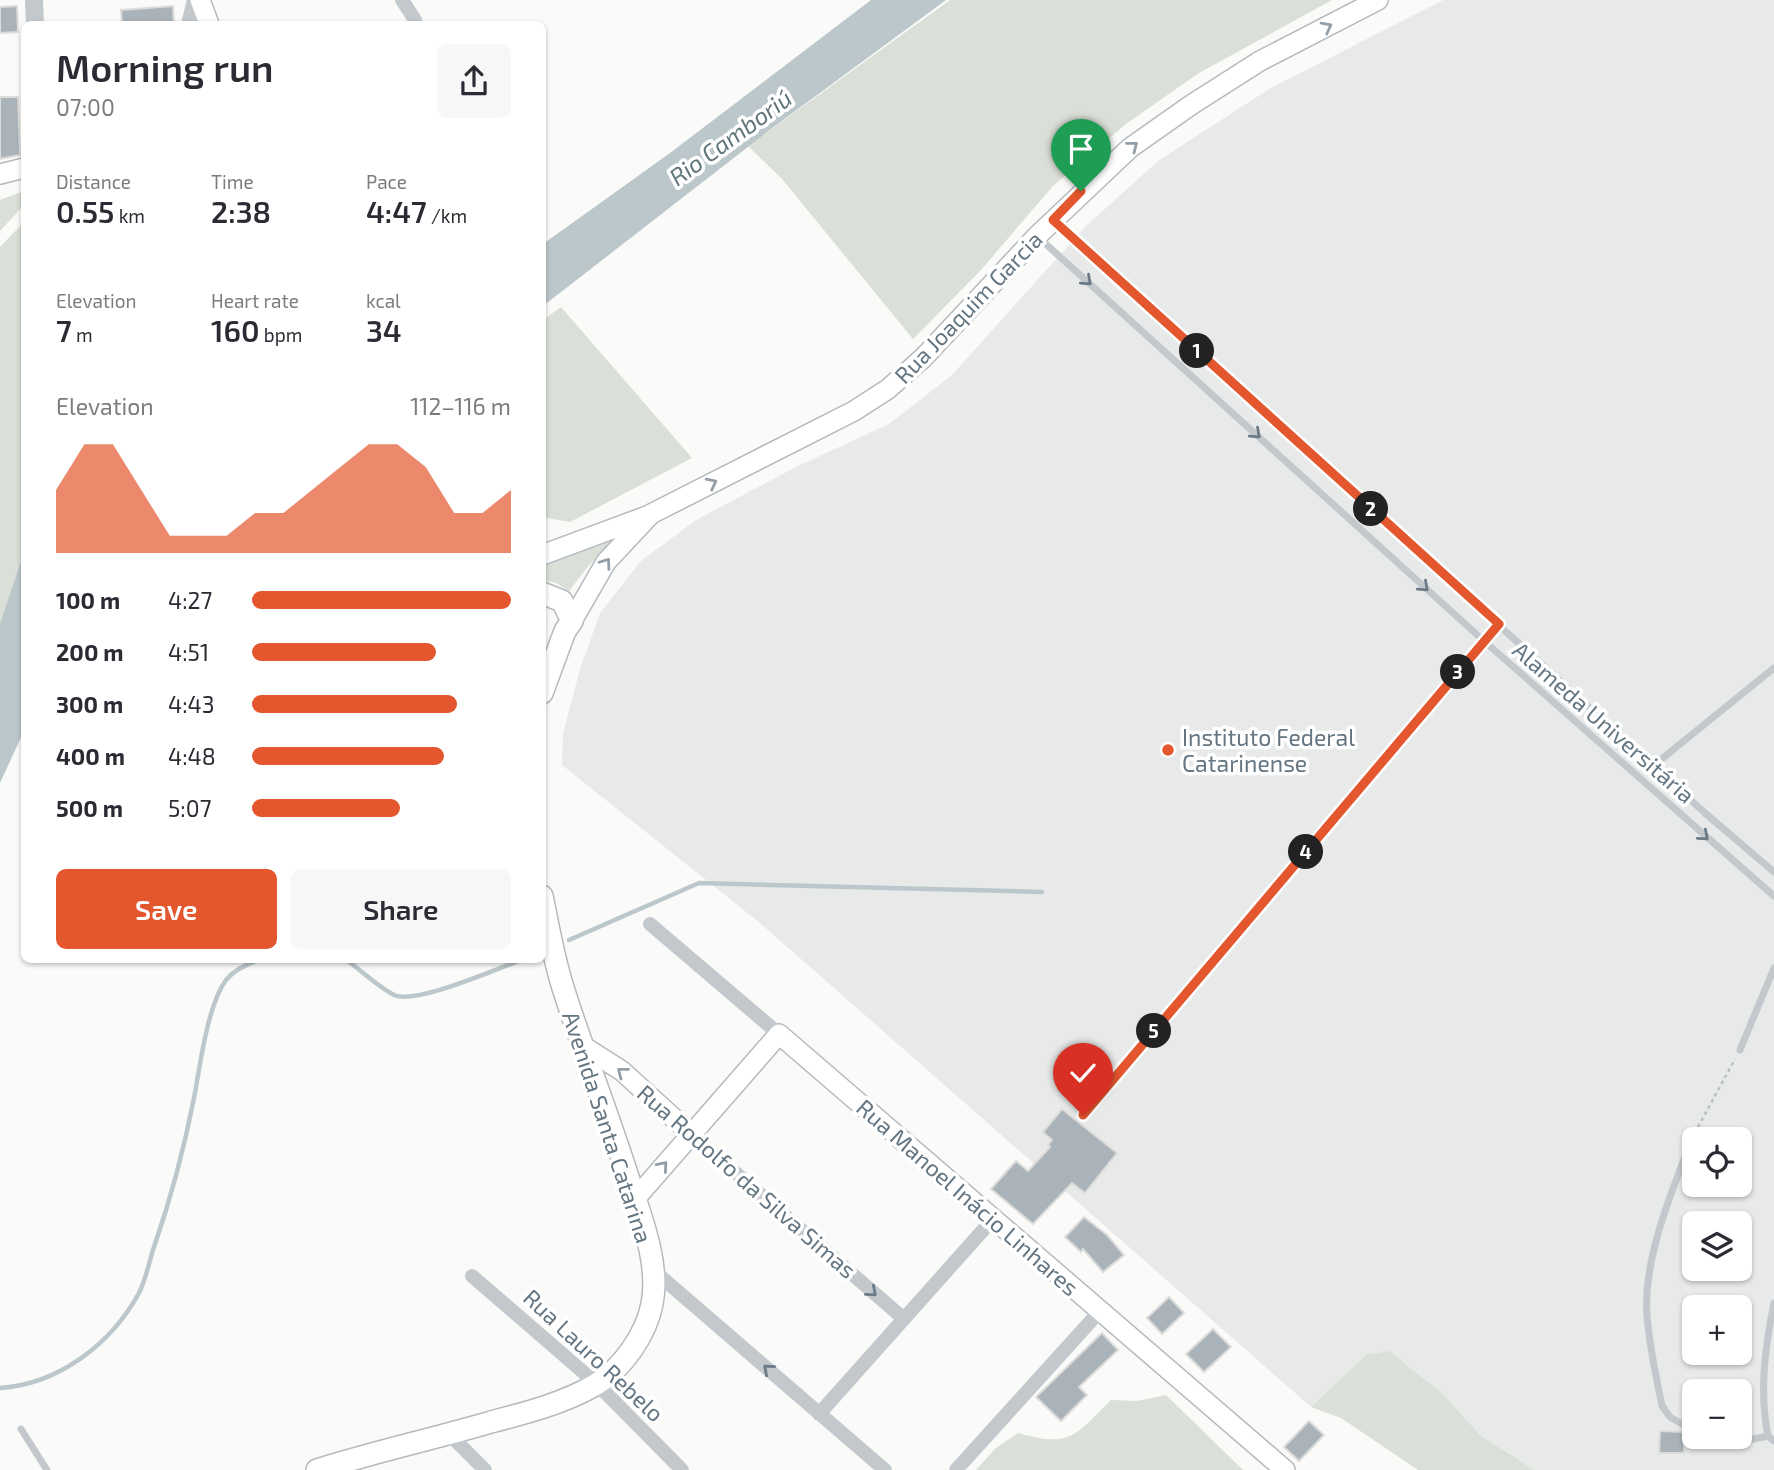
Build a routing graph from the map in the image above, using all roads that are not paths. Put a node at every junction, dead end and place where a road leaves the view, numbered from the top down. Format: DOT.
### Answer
graph roads {
  1 [pos="34,0"];
  2 [pos="194,0"];
  3 [pos="200,0"];
  4 [pos="402,0"];
  5 [pos="1378,0"];
  6 [pos="415,20"];
  7 [pos="35,21"];
  8 [pos="189,21"];
  9 [pos="208,21"];
  10 [pos="21,169"];
  11 [pos="0,174"];
  12 [pos="1053,220"];
  13 [pos="1037,236"];
  14 [pos="651,514"];
  15 [pos="546,553"];
  16 [pos="546,595"];
  17 [pos="572,621"];
  18 [pos="1499,624"];
  19 [pos="1484,642"];
  20 [pos="1774,668"];
  21 [pos="546,682"];
  22 [pos="1653,766"];
  23 [pos="1774,872"];
  24 [pos="1774,896"];
  25 [pos="546,917"];
  26 [pos="650,924"];
  27 [pos="1774,968"];
  28 [pos="779,1034"];
  29 [pos="586,1048"];
  30 [pos="1740,1050"];
  31 [pos="1083,1115"];
  32 [pos="691,1134"];
  33 [pos="1682,1164"];
  34 [pos="635,1199"];
  35 [pos="993,1219"];
  36 [pos="653,1270"];
  37 [pos="472,1276"];
  38 [pos="1774,1303"];
  39 [pos="1100,1311"];
  40 [pos="904,1319"];
  41 [pos="597,1384"];
  42 [pos="819,1414"];
  43 [pos="1682,1424"];
  44 [pos="22,1430"];
  45 [pos="449,1434"];
  46 [pos="1771,1438"];
  47 [pos="1752,1440"];
  48 [pos="47,1470"];
  49 [pos="317,1470"];
  50 [pos="485,1470"];
  51 [pos="682,1470"];
  52 [pos="885,1470"];
  53 [pos="956,1470"];
  54 [pos="1285,1470"];
  1 -- 7 [label="street"];
  2 -- 8 [label="street"];
  3 -- 9 [label="main road"];
  4 -- 6 [label="street"];
  12 -- 5 [label="main road, Rua Joaquim Garcia, one-way"];
  10 -- 11 [label="main road"];
  12 -- 13 [label="main road, Rua Joaquim Garcia"];
  12 -- 18 [label="lane, Alameda Universitária"];
  14 -- 13 [label="main road, Rua Joaquim Garcia, one-way"];
  13 -- 19 [label="lane, Alameda Universitária, one-way"];
  14 -- 15 [label="main road"];
  17 -- 14 [label="main road, Rua Joaquim Garcia, one-way"];
  16 -- 17 [label="main road"];
  17 -- 21 [label="main road"];
  18 -- 19 [label="lane"];
  18 -- 22 [label="lane, Alameda Universitária"];
  19 -- 24 [label="lane, Alameda Universitária, one-way"];
  19 -- 31 [label="lane"];
  20 -- 22 [label="lane"];
  22 -- 23 [label="lane, Alameda Universitária"];
  25 -- 29 [label="main road, Avenida Santa Catarina"];
  26 -- 28 [label="street, Rua Manoel Inácio Linhares"];
  27 -- 30 [label="lane"];
  28 -- 32 [label="main road"];
  28 -- 35 [label="main road, Rua Manoel Inácio Linhares"];
  32 -- 29 [label="main road, Rua Rodolfo da Silva Simas, one-way"];
  29 -- 34 [label="main road, Avenida Santa Catarina"];
  34 -- 32 [label="main road, one-way"];
  32 -- 40 [label="street, Rua Rodolfo da Silva Simas, one-way"];
  33 -- 43 [label="lane"];
  34 -- 36 [label="main road, Avenida Santa Catarina"];
  35 -- 39 [label="main road, Rua Manoel Inácio Linhares"];
  35 -- 40 [label="street"];
  36 -- 41 [label="main road, Avenida Santa Catarina"];
  42 -- 36 [label="street, one-way"];
  37 -- 41 [label="street, Rua Lauro Rebelo"];
  38 -- 46 [label="lane"];
  39 -- 53 [label="street"];
  39 -- 54 [label="main road, Rua Manoel Inácio Linhares"];
  40 -- 42 [label="street"];
  41 -- 45 [label="main road, Avenida Santa Catarina"];
  41 -- 51 [label="street, Rua Lauro Rebelo"];
  42 -- 52 [label="street"];
  44 -- 48 [label="lane"];
  45 -- 49 [label="main road, Avenida Santa Catarina"];
  45 -- 50 [label="street"];
  46 -- 47 [label="lane"];
}
